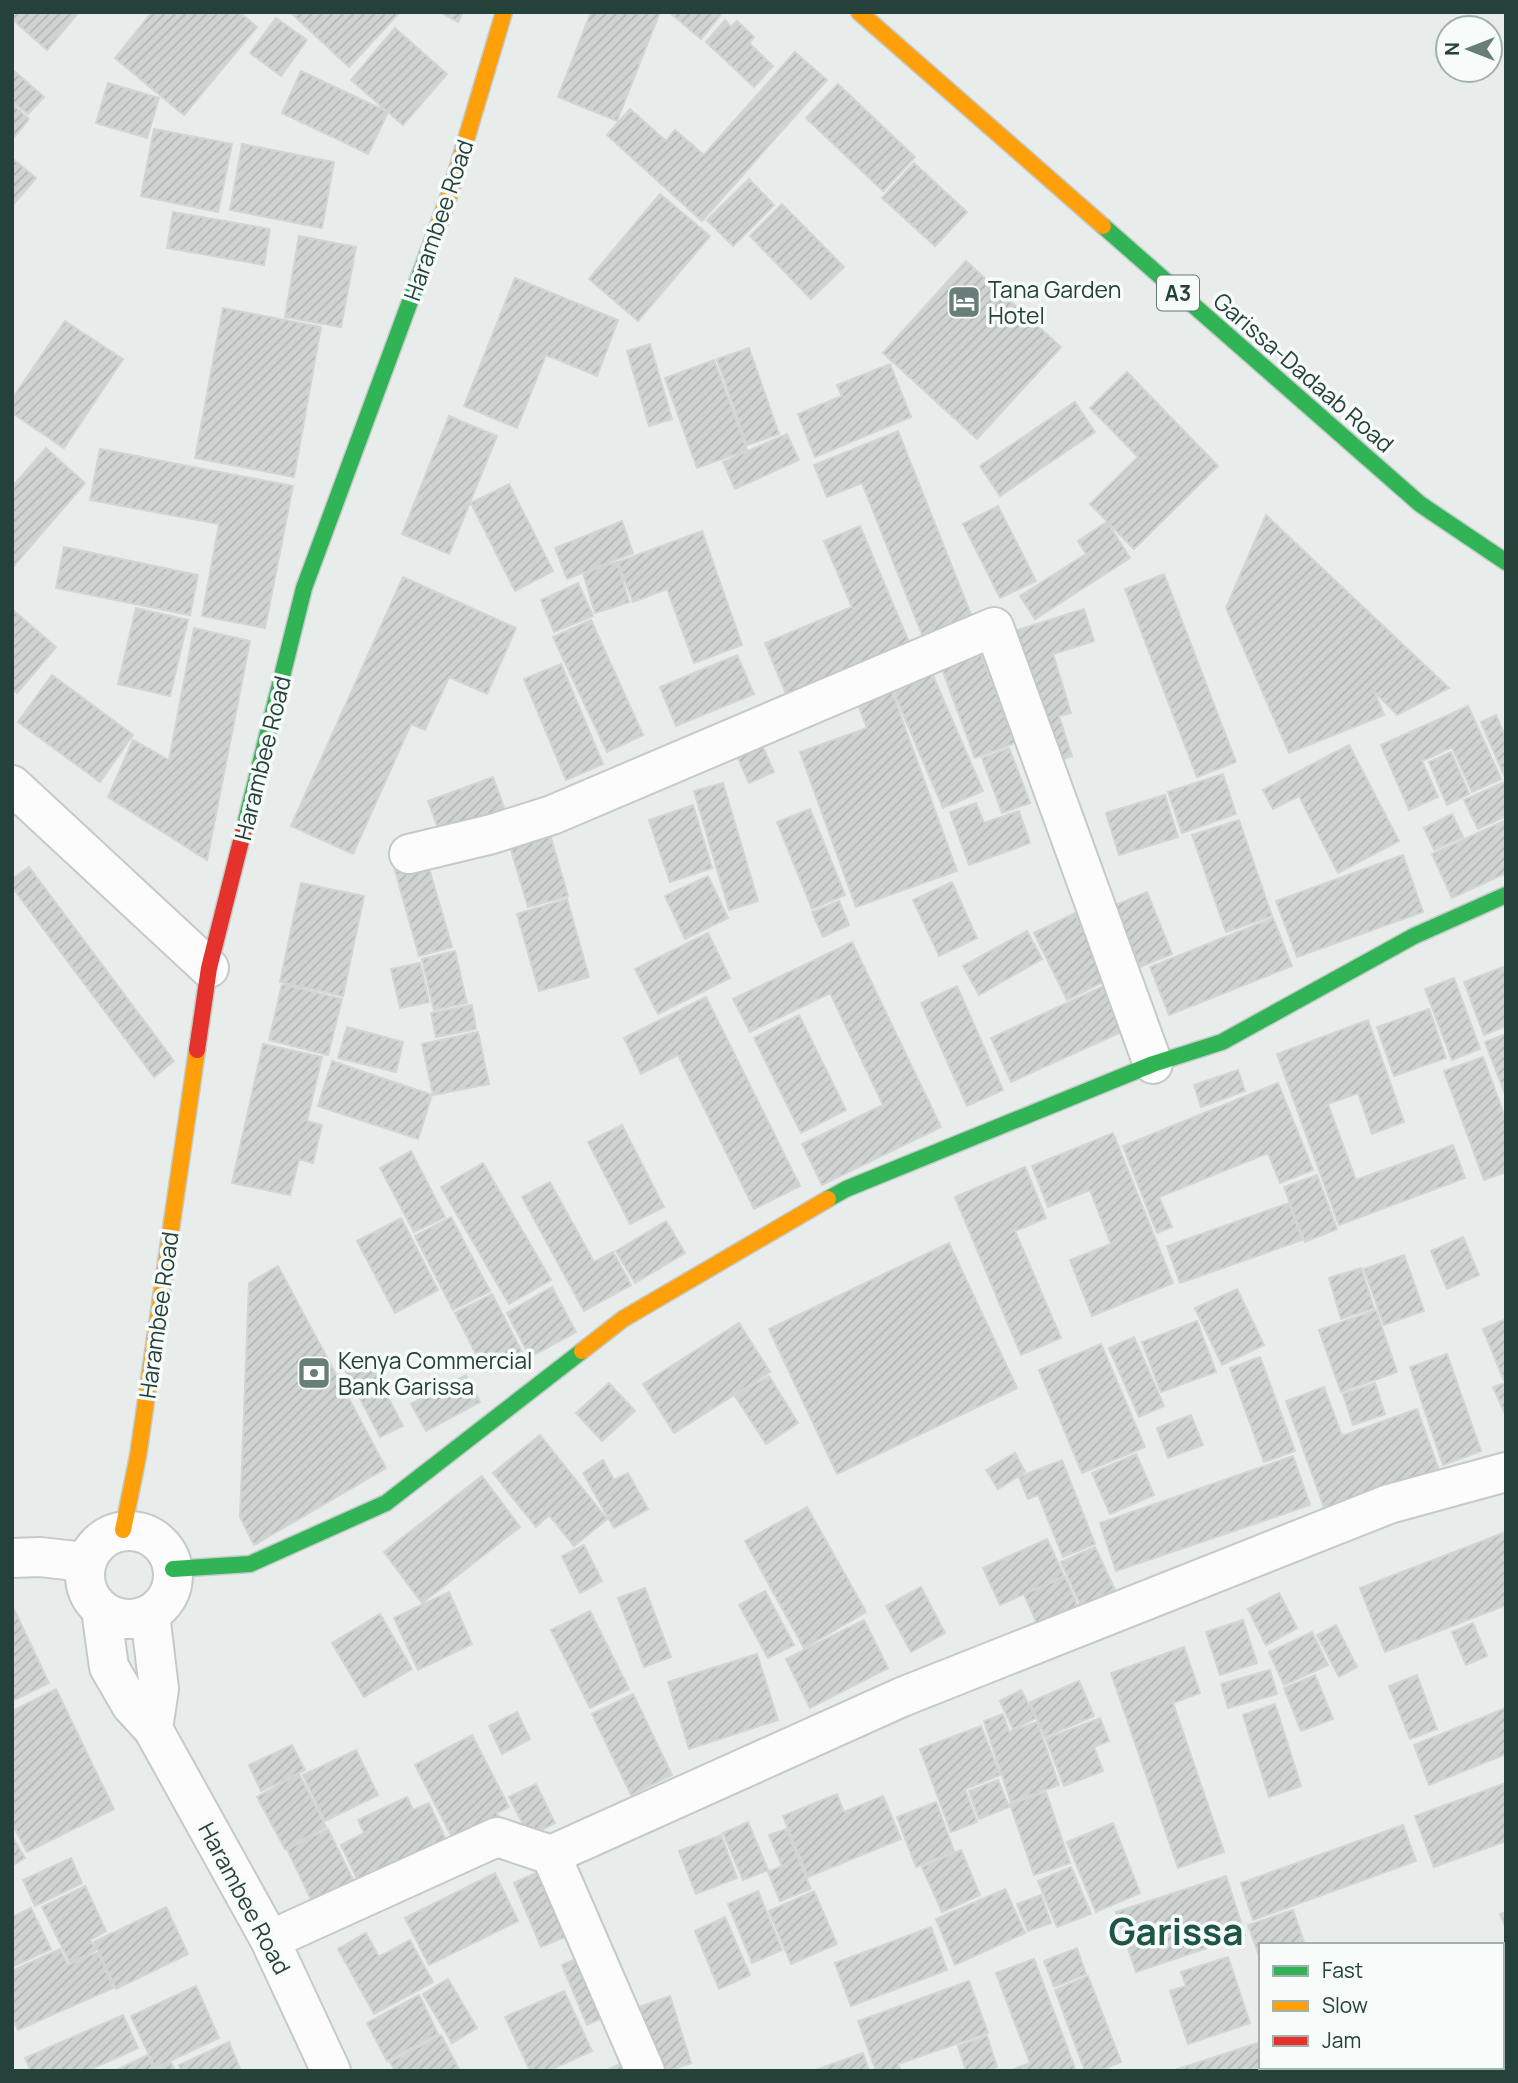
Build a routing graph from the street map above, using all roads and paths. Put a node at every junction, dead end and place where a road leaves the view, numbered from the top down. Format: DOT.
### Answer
graph roads {
  1 [pos="504,12"];
  2 [pos="859,12"];
  3 [pos="1506,562"];
  4 [pos="12,785"];
  5 [pos="409,854"];
  6 [pos="1506,895"];
  7 [pos="209,968"];
  8 [pos="1153,1064"];
  9 [pos="1506,1472"];
  10 [pos="123,1530"];
  11 [pos="12,1558"];
  12 [pos="85,1562"];
  13 [pos="173,1569"];
  14 [pos="101,1610"];
  15 [pos="150,1614"];
  16 [pos="153,1729"];
  17 [pos="551,1855"];
  18 [pos="270,1940"];
  19 [pos="331,2071"];
  20 [pos="645,2071"];
  1 -- 7 [label="main road, Harambee Road"];
  2 -- 3 [label="main road, Garissa-Dadaab Road / A3"];
  4 -- 7 [label="street"];
  5 -- 8 [label="street"];
  6 -- 8 [label="main road"];
  7 -- 10 [label="main road, Harambee Road"];
  8 -- 13 [label="main road"];
  9 -- 17 [label="street"];
  10 -- 12 [label="street"];
  10 -- 13 [label="street"];
  11 -- 12 [label="street"];
  12 -- 14 [label="street"];
  13 -- 15 [label="street"];
  14 -- 15 [label="street"];
  14 -- 16 [label="street, Harambee Road"];
  15 -- 16 [label="street"];
  16 -- 18 [label="street, Harambee Road"];
  17 -- 18 [label="street"];
  17 -- 20 [label="street"];
  18 -- 19 [label="street, Harambee Road"];
}
